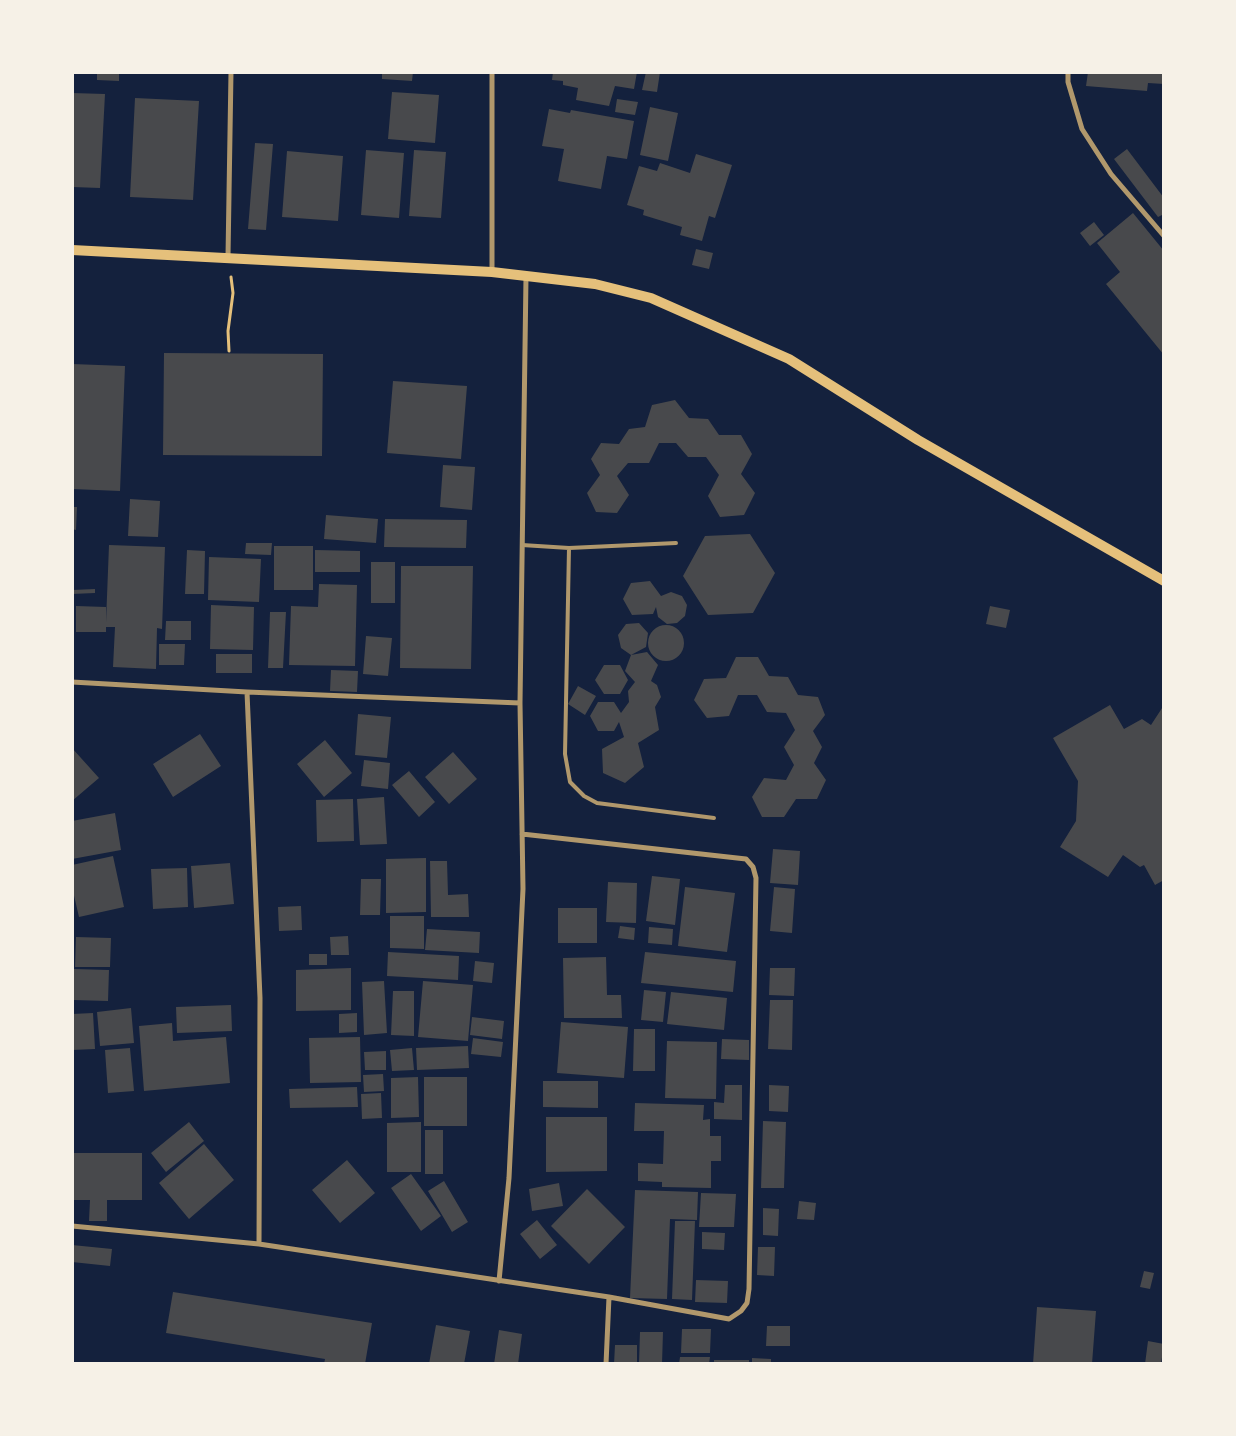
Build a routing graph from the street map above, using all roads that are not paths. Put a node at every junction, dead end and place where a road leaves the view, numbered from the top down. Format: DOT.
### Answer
graph roads {
  1 [pos="231,72"];
  2 [pos="492,72"];
  3 [pos="1068,72"];
  4 [pos="1164,236"];
  5 [pos="72,250"];
  6 [pos="228,256"];
  7 [pos="492,272"];
  8 [pos="526,277"];
  9 [pos="676,544"];
  10 [pos="522,545"];
  11 [pos="569,548"];
  12 [pos="1164,581"];
  13 [pos="72,682"];
  14 [pos="247,692"];
  15 [pos="520,703"];
  16 [pos="714,818"];
  17 [pos="522,834"];
  18 [pos="72,1226"];
  19 [pos="259,1244"];
  20 [pos="499,1281"];
  21 [pos="609,1297"];
  22 [pos="606,1364"];
  1 -- 6 [label="street"];
  2 -- 7 [label="street"];
  3 -- 4 [label="street"];
  5 -- 6 [label="main road"];
  6 -- 7 [label="main road"];
  7 -- 8 [label="main road"];
  8 -- 10 [label="street"];
  8 -- 12 [label="main road"];
  9 -- 11 [label="lane"];
  10 -- 11 [label="lane"];
  10 -- 15 [label="street"];
  11 -- 16 [label="lane"];
  13 -- 14 [label="street"];
  14 -- 15 [label="street"];
  14 -- 19 [label="street"];
  15 -- 17 [label="street"];
  17 -- 20 [label="street"];
  17 -- 21 [label="street"];
  18 -- 19 [label="street"];
  19 -- 20 [label="street"];
  20 -- 21 [label="street"];
  21 -- 22 [label="street"];
}
